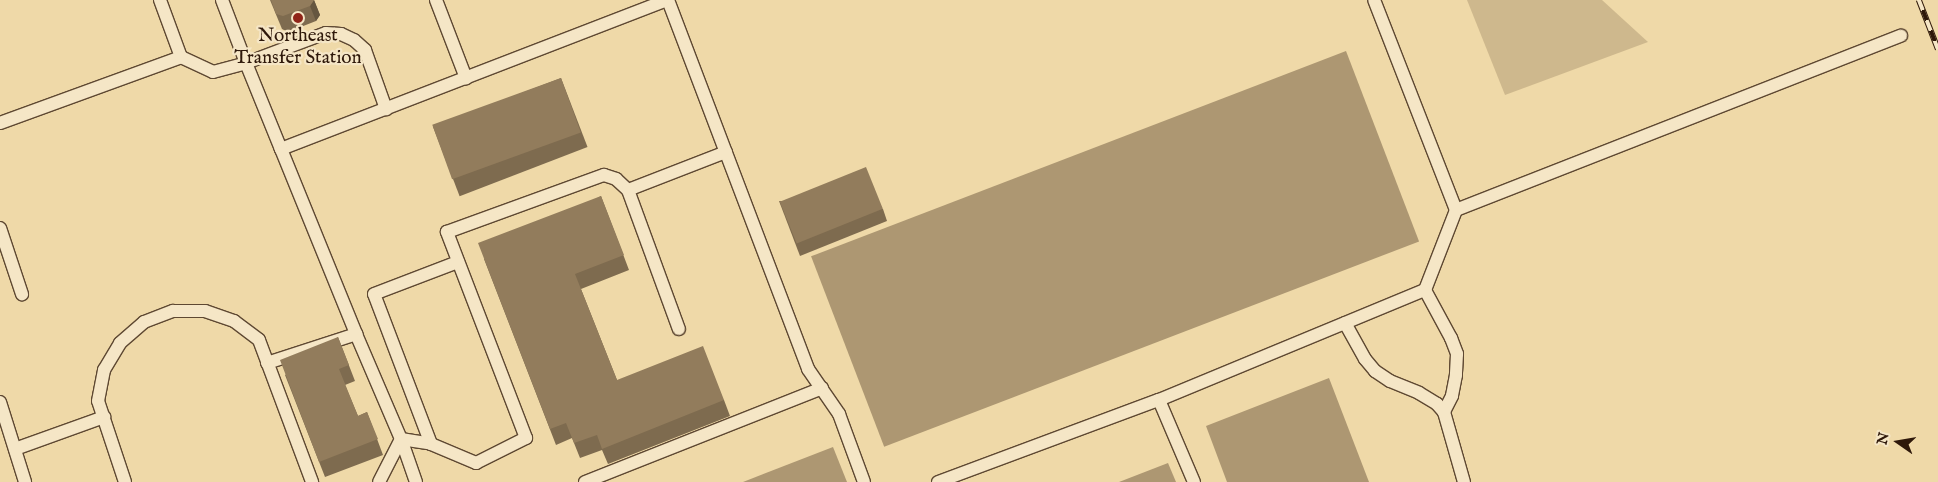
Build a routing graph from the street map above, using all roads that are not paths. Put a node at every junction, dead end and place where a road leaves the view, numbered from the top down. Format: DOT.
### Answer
graph roads {
  1 [pos="160,0"];
  2 [pos="222,0"];
  3 [pos="436,0"];
  4 [pos="1374,0"];
  5 [pos="1901,36"];
  6 [pos="181,57"];
  7 [pos="246,63"];
  8 [pos="466,78"];
  9 [pos="386,109"];
  10 [pos="0,122"];
  11 [pos="281,149"];
  12 [pos="726,152"];
  13 [pos="628,190"];
  14 [pos="1456,210"];
  15 [pos="0,228"];
  16 [pos="458,262"];
  17 [pos="1425,290"];
  18 [pos="22,294"];
  19 [pos="1345,323"];
  20 [pos="679,329"];
  21 [pos="356,334"];
  22 [pos="267,363"];
  23 [pos="822,388"];
  24 [pos="1159,400"];
  25 [pos="0,402"];
  26 [pos="1444,412"];
  27 [pos="104,417"];
  28 [pos="401,439"];
  29 [pos="431,444"];
  30 [pos="15,449"];
  31 [pos="25,482"];
  32 [pos="125,482"];
  33 [pos="312,482"];
  34 [pos="380,482"];
  35 [pos="416,482"];
  36 [pos="585,482"];
  37 [pos="864,482"];
  38 [pos="938,482"];
  39 [pos="1194,482"];
  40 [pos="1464,482"];
  1 -- 6 [label="lane"];
  2 -- 7 [label="lane"];
  3 -- 8 [label="lane"];
  4 -- 14 [label="lane"];
  5 -- 14 [label="lane"];
  6 -- 7 [label="lane"];
  6 -- 10 [label="lane"];
  7 -- 9 [label="lane"];
  7 -- 11 [label="lane"];
  8 -- 9 [label="lane"];
  8 -- 12 [label="lane"];
  9 -- 11 [label="lane"];
  11 -- 21 [label="lane"];
  12 -- 13 [label="lane"];
  12 -- 23 [label="lane"];
  13 -- 16 [label="lane"];
  13 -- 20 [label="lane"];
  14 -- 17 [label="lane"];
  15 -- 18 [label="lane"];
  16 -- 29 [label="lane"];
  16 -- 29 [label="lane"];
  17 -- 19 [label="lane"];
  17 -- 26 [label="lane"];
  19 -- 24 [label="lane"];
  19 -- 26 [label="lane"];
  21 -- 22 [label="lane"];
  21 -- 28 [label="lane"];
  22 -- 27 [label="lane"];
  22 -- 33 [label="lane"];
  23 -- 36 [label="lane"];
  23 -- 37 [label="lane"];
  24 -- 38 [label="lane"];
  24 -- 39 [label="lane"];
  25 -- 30 [label="lane"];
  26 -- 40 [label="lane"];
  27 -- 30 [label="lane"];
  27 -- 32 [label="lane"];
  28 -- 29 [label="lane"];
  28 -- 34 [label="lane"];
  28 -- 35 [label="lane"];
  30 -- 31 [label="lane"];
}
